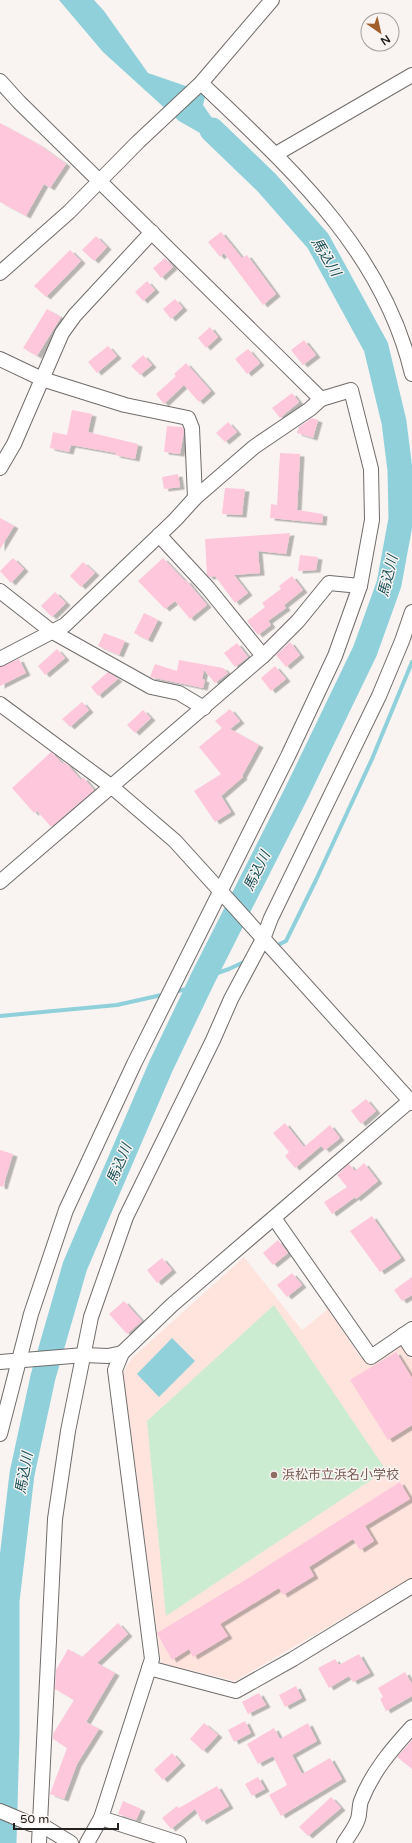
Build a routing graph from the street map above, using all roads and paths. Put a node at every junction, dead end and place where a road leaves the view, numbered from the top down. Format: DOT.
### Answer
graph roads {
  1 [pos="272,0"];
  2 [pos="412,75"];
  3 [pos="0,81"];
  4 [pos="201,82"];
  5 [pos="276,154"];
  6 [pos="99,182"];
  7 [pos="152,232"];
  8 [pos="0,273"];
  9 [pos="0,359"];
  10 [pos="412,374"];
  11 [pos="42,379"];
  12 [pos="321,399"];
  13 [pos="0,468"];
  14 [pos="195,498"];
  15 [pos="159,535"];
  16 [pos="360,586"];
  17 [pos="0,591"];
  18 [pos="412,612"];
  19 [pos="51,631"];
  20 [pos="263,656"];
  21 [pos="0,659"];
  22 [pos="0,704"];
  23 [pos="204,708"];
  24 [pos="112,787"];
  25 [pos="0,882"];
  26 [pos="222,893"];
  27 [pos="262,937"];
  28 [pos="411,1101"];
  29 [pos="274,1218"];
  30 [pos="407,1332"];
  31 [pos="412,1349"];
  32 [pos="122,1353"];
  33 [pos="84,1355"];
  34 [pos="18,1360"];
  35 [pos="0,1362"];
  36 [pos="0,1434"];
  37 [pos="412,1586"];
  38 [pos="149,1668"];
  39 [pos="412,1726"];
  40 [pos="0,1811"];
  41 [pos="102,1818"];
  42 [pos="35,1824"];
  43 [pos="39,1843"];
  44 [pos="71,1843"];
  45 [pos="87,1843"];
  46 [pos="179,1843"];
  47 [pos="344,1843"];
  1 -- 4 [label="street"];
  2 -- 5 [label="street"];
  3 -- 6 [label="street"];
  4 -- 5 [label="street"];
  4 -- 6 [label="street"];
  5 -- 10 [label="street"];
  6 -- 7 [label="street"];
  6 -- 8 [label="street"];
  7 -- 11 [label="street"];
  7 -- 12 [label="street"];
  9 -- 11 [label="street"];
  11 -- 13 [label="street"];
  11 -- 14 [label="street"];
  12 -- 14 [label="street"];
  12 -- 16 [label="street"];
  14 -- 15 [label="street"];
  15 -- 19 [label="street"];
  15 -- 20 [label="street"];
  16 -- 20 [label="street"];
  16 -- 26 [label="street"];
  17 -- 19 [label="street"];
  18 -- 27 [label="street"];
  19 -- 21 [label="street"];
  19 -- 23 [label="street"];
  20 -- 23 [label="street"];
  22 -- 24 [label="street"];
  23 -- 24 [label="street"];
  24 -- 25 [label="street"];
  24 -- 26 [label="street"];
  26 -- 27 [label="street"];
  26 -- 34 [label="street"];
  27 -- 28 [label="street"];
  27 -- 33 [label="street"];
  28 -- 29 [label="street"];
  29 -- 30 [label="street"];
  29 -- 32 [label="street"];
  30 -- 31 [label="street"];
  32 -- 33 [label="street"];
  32 -- 38 [label="street"];
  33 -- 34 [label="street"];
  33 -- 42 [label="street"];
  34 -- 35 [label="street"];
  34 -- 36 [label="street"];
  37 -- 38 [label="street"];
  38 -- 41 [label="street"];
  39 -- 47 [label="street"];
  40 -- 42 [label="street"];
  41 -- 45 [label="street"];
  41 -- 46 [label="street"];
  42 -- 43 [label="street"];
  42 -- 44 [label="street"];
}
